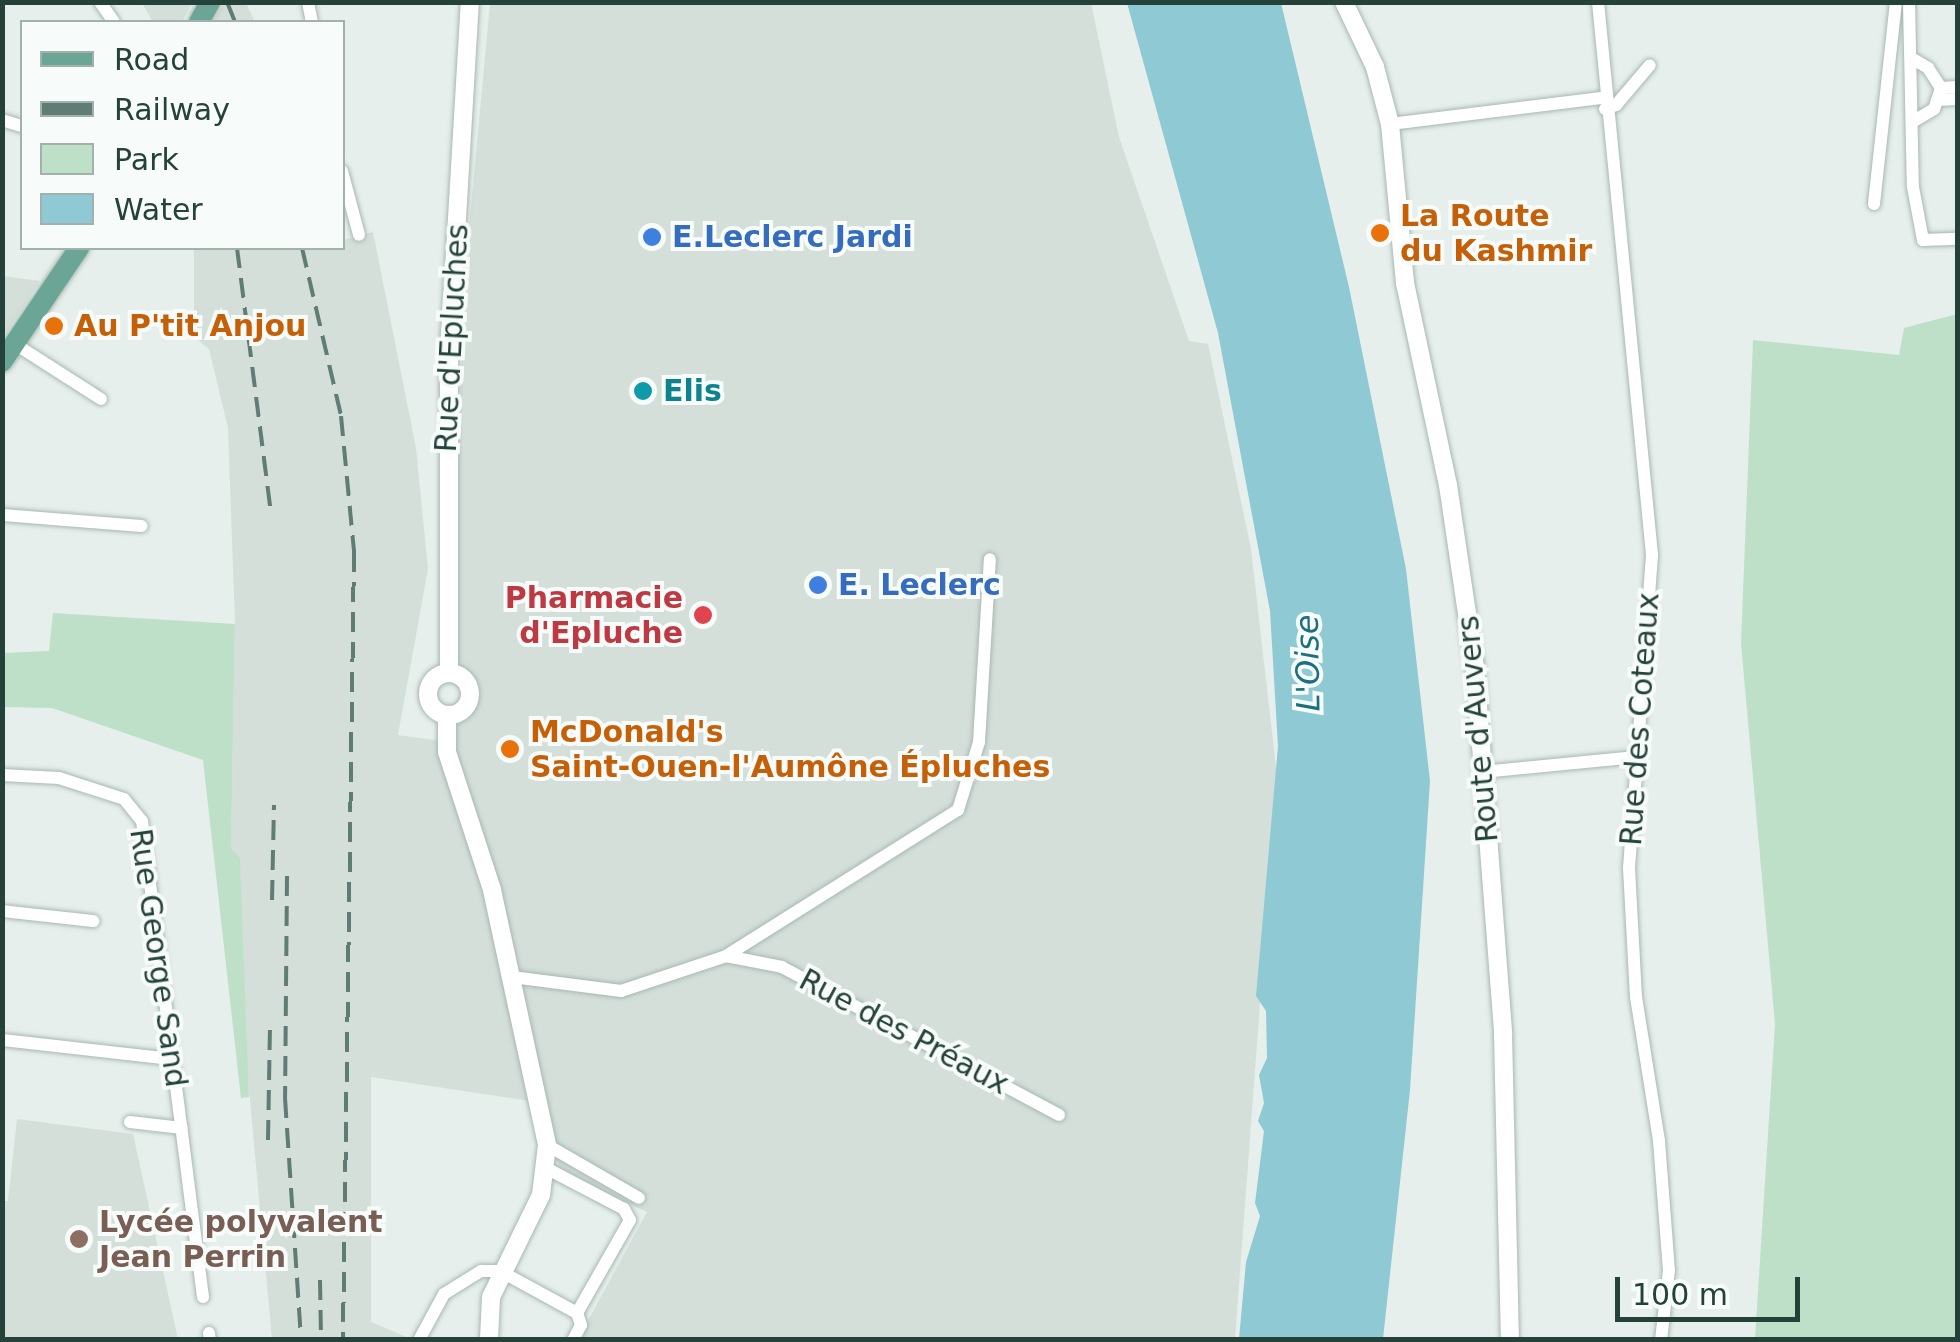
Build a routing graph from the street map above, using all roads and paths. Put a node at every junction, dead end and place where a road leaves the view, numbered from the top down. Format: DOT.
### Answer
graph roads {
  1 [pos="1344,2"];
  2 [pos="1598,2"];
  3 [pos="1896,2"];
  4 [pos="1909,2"];
  5 [pos="468,3"];
  6 [pos="1911,58"];
  7 [pos="1650,66"];
  8 [pos="1958,87"];
  9 [pos="1939,94"];
  10 [pos="1958,99"];
  11 [pos="1604,104"];
  12 [pos="1912,122"];
  13 [pos="1390,124"];
  14 [pos="345,182"];
  15 [pos="1874,204"];
  16 [pos="359,236"];
  17 [pos="1958,239"];
  18 [pos="79,250"];
  19 [pos="15,344"];
  20 [pos="2,362"];
  21 [pos="101,400"];
  22 [pos="2,515"];
  23 [pos="142,526"];
  24 [pos="990,559"];
  25 [pos="449,673"];
  26 [pos="447,715"];
  27 [pos="1634,756"];
  28 [pos="1483,772"];
  29 [pos="2,775"];
  30 [pos="2,910"];
  31 [pos="93,921"];
  32 [pos="726,956"];
  33 [pos="512,978"];
  34 [pos="2,1040"];
  35 [pos="172,1059"];
  36 [pos="1059,1115"];
  37 [pos="130,1122"];
  38 [pos="182,1128"];
  39 [pos="547,1146"];
  40 [pos="546,1168"];
  41 [pos="640,1198"];
  42 [pos="500,1271"];
  43 [pos="203,1297"];
  44 [pos="577,1313"];
  45 [pos="419,1340"];
  46 [pos="489,1340"];
  47 [pos="573,1340"];
  48 [pos="1510,1340"];
  49 [pos="1661,1340"];
  1 -- 13 [label="street, Route d'Auvers"];
  2 -- 11 [label="street, Rue des Coteaux"];
  3 -- 15 [label="street"];
  4 -- 6 [label="street"];
  5 -- 25 [label="street, Rue d'Epluches"];
  6 -- 9 [label="street"];
  6 -- 12 [label="street"];
  7 -- 11 [label="street"];
  8 -- 9 [label="street"];
  9 -- 10 [label="street"];
  9 -- 12 [label="street"];
  11 -- 13 [label="street"];
  11 -- 27 [label="street, Rue des Coteaux"];
  12 -- 17 [label="street"];
  13 -- 28 [label="street, Route d'Auvers"];
  14 -- 16 [label="street"];
  18 -- 19 [label="main road"];
  19 -- 20 [label="main road"];
  19 -- 21 [label="street"];
  22 -- 23 [label="street"];
  24 -- 32 [label="street"];
  25 -- 26 [label="street"];
  25 -- 26 [label="street"];
  26 -- 33 [label="street"];
  27 -- 28 [label="street"];
  27 -- 49 [label="street, Rue des Coteaux"];
  28 -- 48 [label="street, Route d'Auvers"];
  29 -- 35 [label="street, Rue George Sand"];
  30 -- 31 [label="street"];
  32 -- 33 [label="street"];
  32 -- 36 [label="street, Rue des Préaux"];
  33 -- 39 [label="street"];
  34 -- 35 [label="street"];
  35 -- 38 [label="street, Rue George Sand"];
  37 -- 38 [label="street, Rue George Sand"];
  38 -- 43 [label="street, Rue George Sand"];
  39 -- 40 [label="street"];
  39 -- 41 [label="street"];
  40 -- 42 [label="street"];
  40 -- 44 [label="street"];
  42 -- 44 [label="street"];
  42 -- 45 [label="street"];
  42 -- 46 [label="street"];
  44 -- 47 [label="street"];
}
